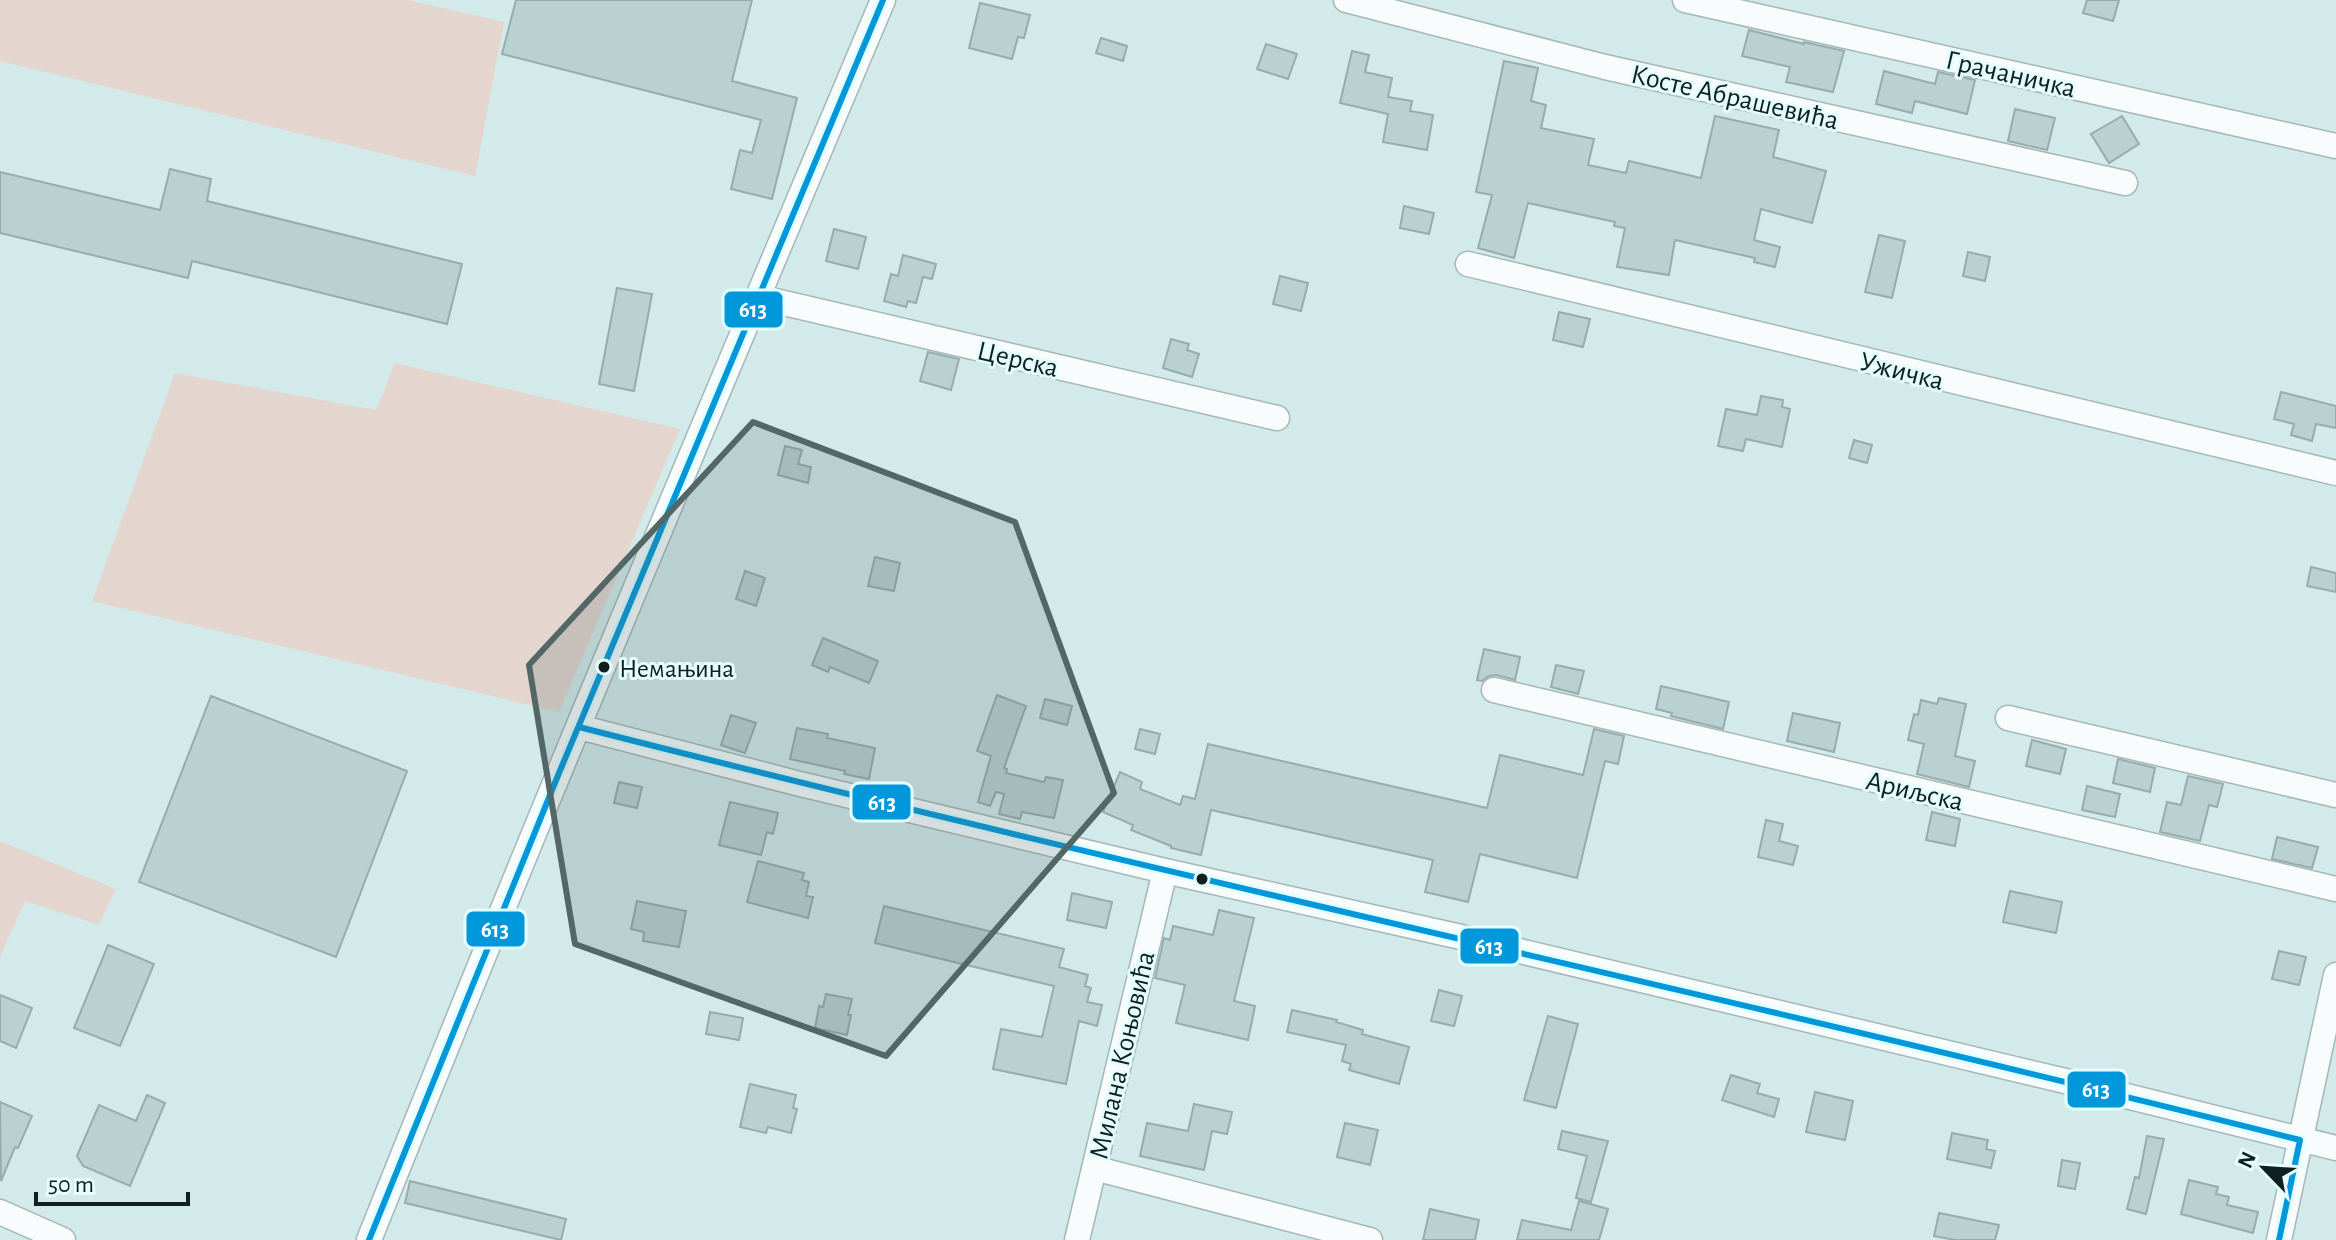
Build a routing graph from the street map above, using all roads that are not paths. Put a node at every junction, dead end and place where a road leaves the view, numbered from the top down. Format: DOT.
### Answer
graph roads {
  1 [pos="883,0"];
  2 [pos="1346,0"];
  3 [pos="1685,0"];
  4 [pos="2336,146"];
  5 [pos="2125,183"];
  6 [pos="1468,264"];
  7 [pos="758,297"];
  8 [pos="1277,418"];
  9 [pos="2336,473"];
  10 [pos="1494,690"];
  11 [pos="2008,718"];
  12 [pos="579,727"];
  13 [pos="2336,795"];
  14 [pos="1165,871"];
  15 [pos="2336,889"];
  16 [pos="2336,975"];
  17 [pos="2300,1140"];
  18 [pos="2336,1148"];
  19 [pos="1094,1168"];
  20 [pos="0,1212"];
  21 [pos="63,1240"];
  22 [pos="369,1240"];
  23 [pos="1077,1240"];
  24 [pos="1370,1240"];
  25 [pos="2279,1240"];
  1 -- 7 [label="street"];
  2 -- 5 [label="street, Косте Абрашевића"];
  3 -- 4 [label="street, Грачаничка"];
  6 -- 9 [label="street, Ужичка"];
  7 -- 8 [label="street, Церска"];
  7 -- 12 [label="street"];
  10 -- 15 [label="street, Ариљска"];
  11 -- 13 [label="street"];
  12 -- 14 [label="street"];
  12 -- 22 [label="street"];
  14 -- 17 [label="street"];
  14 -- 19 [label="street, Милана Коњовића"];
  16 -- 17 [label="street"];
  17 -- 18 [label="street"];
  17 -- 25 [label="street"];
  19 -- 23 [label="street, Милана Коњовића"];
  19 -- 24 [label="street"];
  20 -- 21 [label="street"];
}
